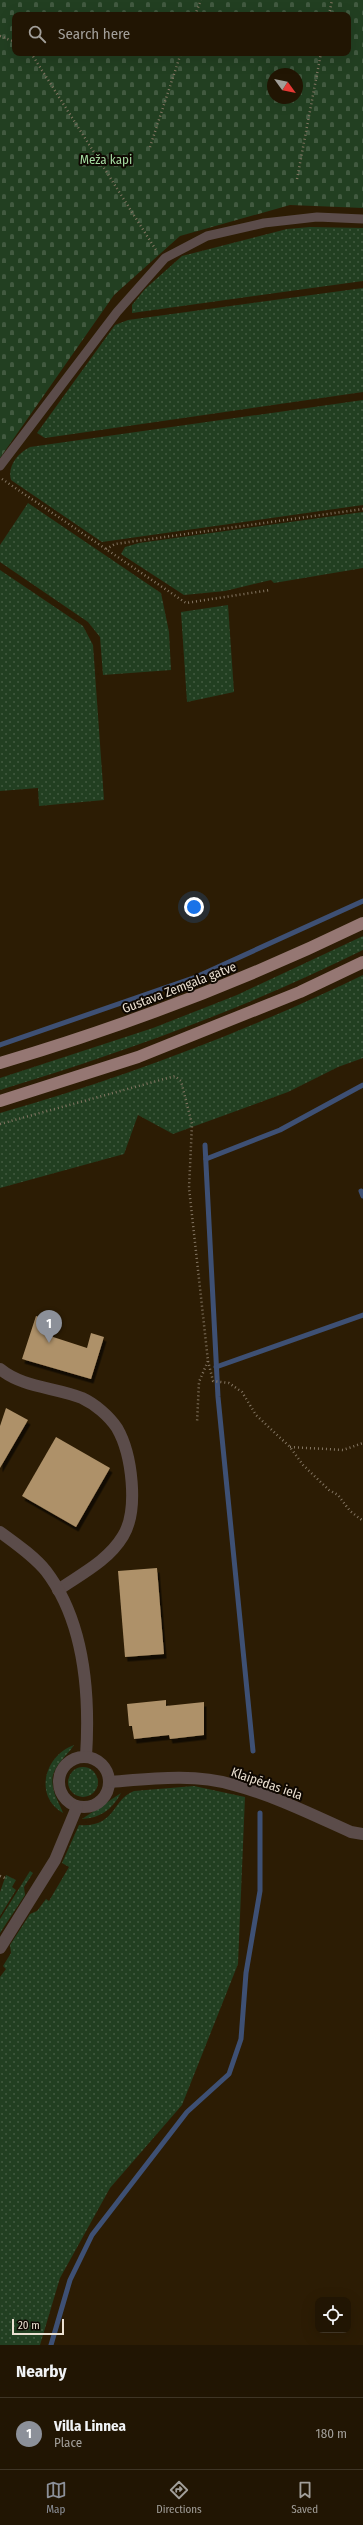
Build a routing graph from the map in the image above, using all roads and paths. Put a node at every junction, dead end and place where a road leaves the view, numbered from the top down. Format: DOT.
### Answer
graph roads {
  1 [pos="201,0"];
  2 [pos="332,0"];
  3 [pos="196,12"];
  4 [pos="330,12"];
  5 [pos="0,36"];
  6 [pos="12,41"];
  7 [pos="33,56"];
  8 [pos="180,56"];
  9 [pos="320,56"];
  10 [pos="150,148"];
  11 [pos="297,179"];
  12 [pos="363,218"];
  13 [pos="165,258"];
  14 [pos="0,466"];
  15 [pos="0,478"];
  16 [pos="363,509"];
  17 [pos="106,549"];
  18 [pos="270,590"];
  19 [pos="363,923"];
  20 [pos="363,962"];
  21 [pos="0,1063"];
  22 [pos="0,1101"];
  23 [pos="0,1124"];
  24 [pos="208,1361"];
  25 [pos="0,1369"];
  26 [pos="198,1423"];
  27 [pos="363,1443"];
  28 [pos="290,1447"];
  29 [pos="363,1521"];
  30 [pos="0,1532"];
  31 [pos="58,1590"];
  32 [pos="86,1757"];
  33 [pos="109,1782"];
  34 [pos="77,1807"];
  35 [pos="363,1834"];
  36 [pos="0,1876"];
  37 [pos="5,1878"];
  38 [pos="0,1948"];
  1 -- 3 [label="path"];
  2 -- 4 [label="path"];
  5 -- 6 [label="path"];
  7 -- 13 [label="path"];
  8 -- 10 [label="path"];
  9 -- 11 [label="path"];
  12 -- 13 [label="lane"];
  13 -- 14 [label="lane"];
  15 -- 17 [label="path"];
  16 -- 17 [label="path"];
  17 -- 18 [label="path"];
  19 -- 21 [label="main road, Gustava Zemgala gatve"];
  20 -- 22 [label="main road"];
  23 -- 24 [label="path"];
  24 -- 26 [label="path"];
  24 -- 28 [label="path"];
  25 -- 31 [label="street"];
  27 -- 28 [label="path"];
  28 -- 29 [label="path"];
  30 -- 31 [label="street"];
  31 -- 32 [label="street"];
  32 -- 33 [label="street"];
  32 -- 34 [label="street"];
  33 -- 34 [label="street"];
  33 -- 35 [label="street, Klaipēdas iela"];
  34 -- 38 [label="street"];
  36 -- 37 [label="path"];
}
